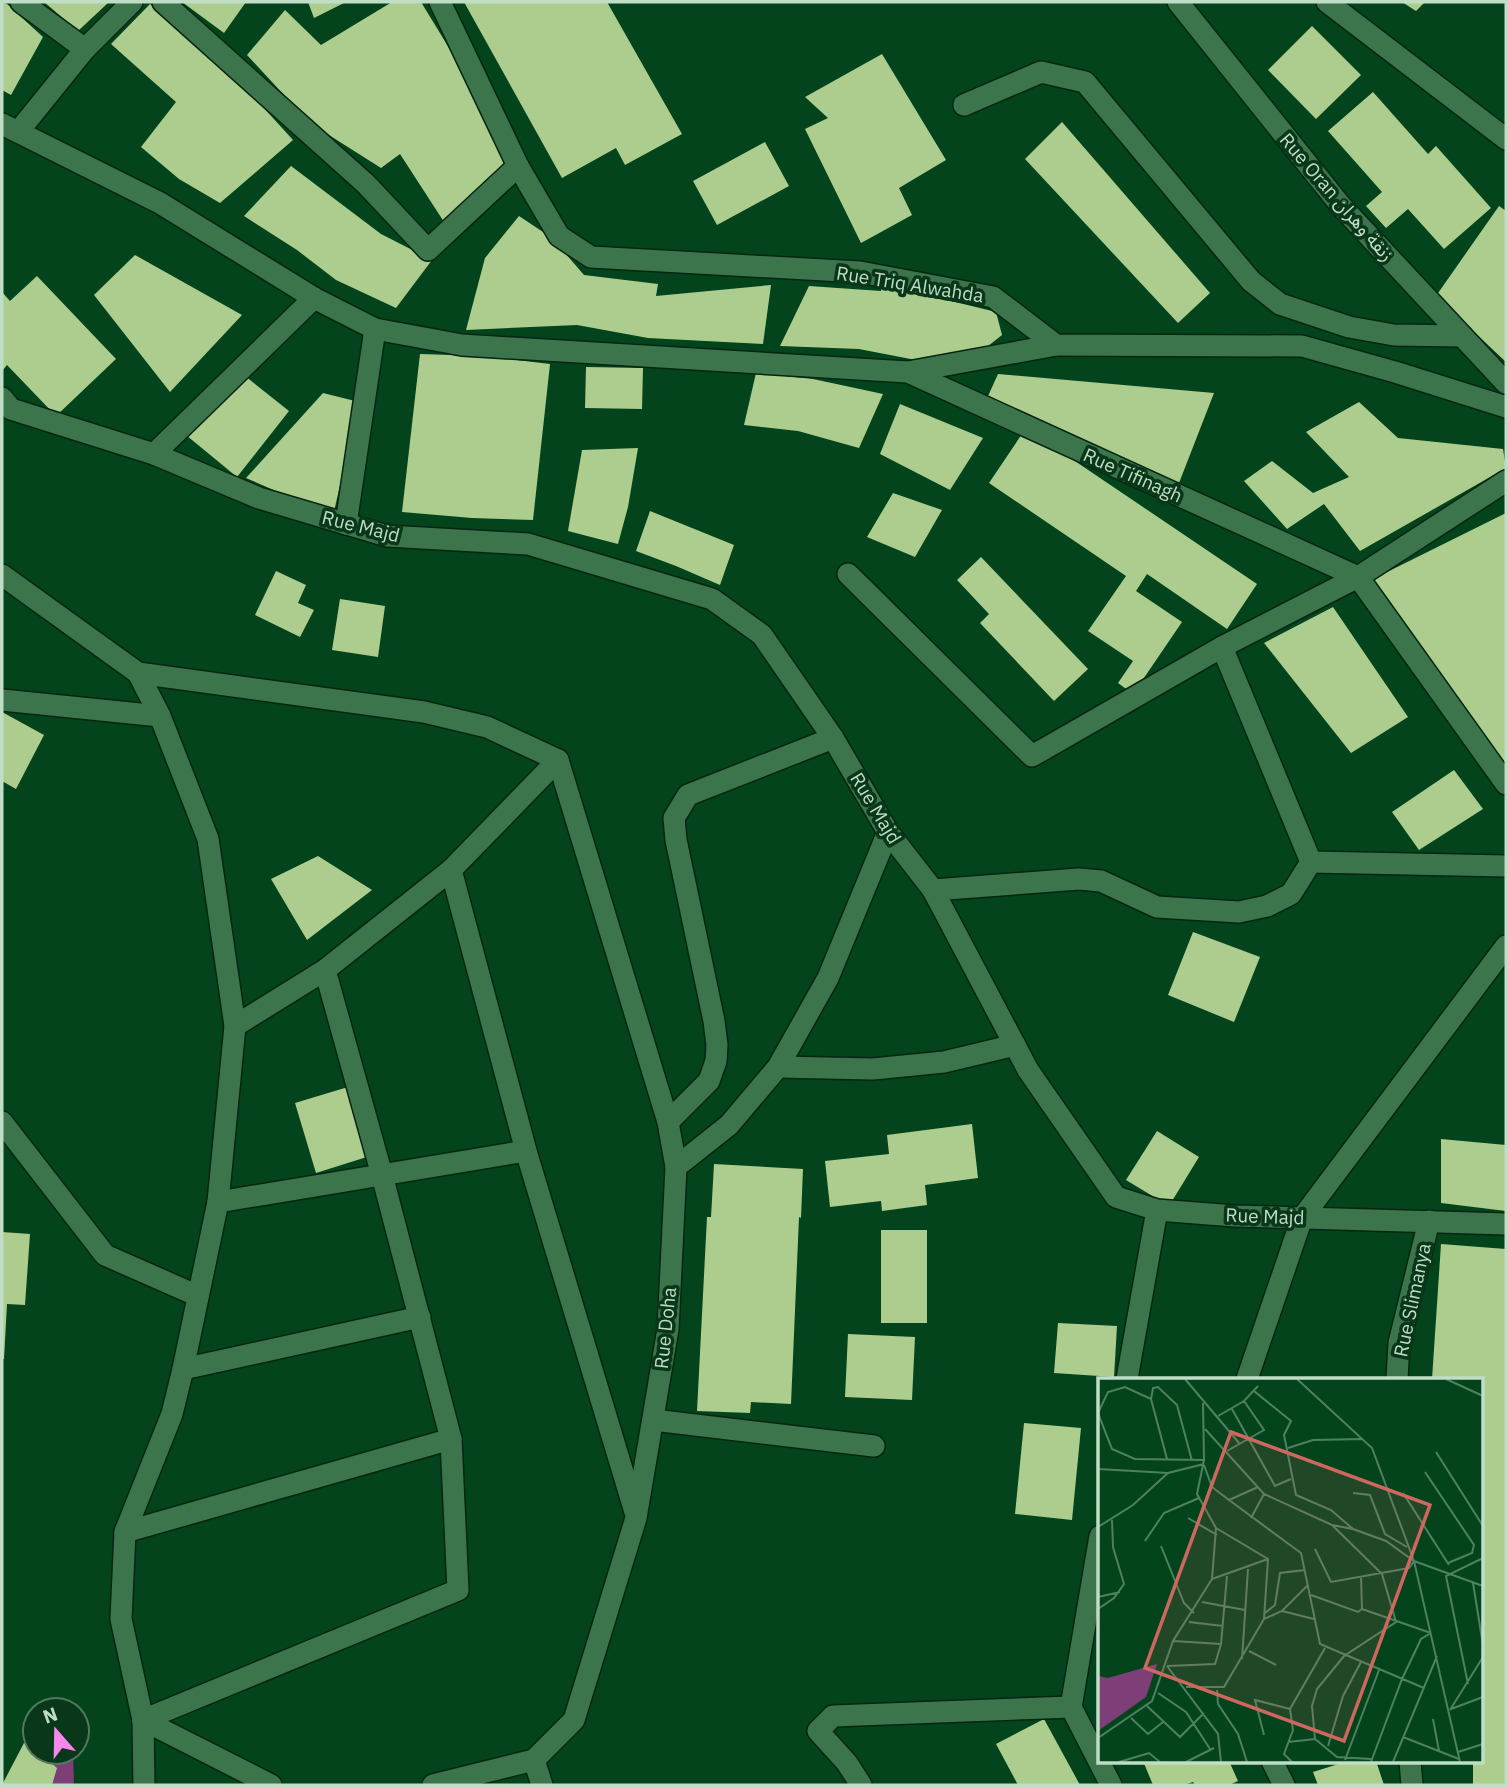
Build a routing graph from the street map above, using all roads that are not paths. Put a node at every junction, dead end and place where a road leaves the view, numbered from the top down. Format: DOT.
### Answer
graph roads {
  1 [pos="21,2"];
  2 [pos="132,2"];
  3 [pos="163,2"];
  4 [pos="440,2"];
  5 [pos="1178,2"];
  6 [pos="1327,2"];
  7 [pos="85,50"];
  8 [pos="964,105"];
  9 [pos="10,128"];
  10 [pos="1506,139"];
  11 [pos="518,166"];
  12 [pos="314,299"];
  13 [pos="374,329"];
  14 [pos="1462,336"];
  15 [pos="1056,345"];
  16 [pos="908,372"];
  17 [pos="1506,383"];
  18 [pos="2,398"];
  19 [pos="1506,407"];
  20 [pos="154,454"];
  21 [pos="1506,481"];
  22 [pos="346,524"];
  23 [pos="848,574"];
  24 [pos="2,575"];
  25 [pos="1358,577"];
  26 [pos="1222,647"];
  27 [pos="138,673"];
  28 [pos="2,700"];
  29 [pos="160,716"];
  30 [pos="834,738"];
  31 [pos="558,760"];
  32 [pos="1506,784"];
  33 [pos="888,832"];
  34 [pos="1311,862"];
  35 [pos="1506,866"];
  36 [pos="451,870"];
  37 [pos="933,890"];
  38 [pos="1506,946"];
  39 [pos="325,970"];
  40 [pos="235,1026"];
  41 [pos="1015,1045"];
  42 [pos="778,1067"];
  43 [pos="2,1122"];
  44 [pos="668,1122"];
  45 [pos="526,1151"];
  46 [pos="676,1167"];
  47 [pos="382,1175"];
  48 [pos="218,1202"];
  49 [pos="1157,1210"];
  50 [pos="1302,1218"];
  51 [pos="1429,1221"];
  52 [pos="1506,1224"];
  53 [pos="198,1296"];
  54 [pos="420,1317"];
  55 [pos="183,1369"];
  56 [pos="1128,1378"];
  57 [pos="1247,1378"];
  58 [pos="1397,1378"];
  59 [pos="653,1420"];
  60 [pos="451,1439"];
  61 [pos="874,1446"];
  62 [pos="636,1518"];
  63 [pos="125,1532"];
  64 [pos="1098,1547"];
  65 [pos="1070,1707"];
  66 [pos="143,1720"];
  67 [pos="534,1760"];
  68 [pos="1098,1760"];
  69 [pos="1099,1762"];
  70 [pos="1272,1762"];
  71 [pos="1410,1762"];
  72 [pos="144,1785"];
  73 [pos="271,1785"];
  74 [pos="433,1785"];
  75 [pos="542,1785"];
  76 [pos="861,1785"];
  77 [pos="1111,1785"];
  78 [pos="1283,1785"];
  79 [pos="1412,1785"];
  1 -- 7 [label="street"];
  2 -- 7 [label="street"];
  3 -- 11 [label="street"];
  4 -- 11 [label="street, Rue Triq Alwahda"];
  5 -- 14 [label="street, Rue Oran زنقة وهران"];
  6 -- 10 [label="street"];
  7 -- 9 [label="street"];
  8 -- 14 [label="street"];
  9 -- 12 [label="street"];
  11 -- 15 [label="street, Rue Triq Alwahda"];
  12 -- 13 [label="street"];
  12 -- 20 [label="street"];
  13 -- 16 [label="street"];
  13 -- 22 [label="street"];
  14 -- 17 [label="street, Rue Oran زنقة وهران"];
  15 -- 16 [label="street"];
  15 -- 19 [label="street"];
  16 -- 25 [label="street, Rue Tifinagh"];
  18 -- 20 [label="street, Rue Majd"];
  20 -- 22 [label="street, Rue Majd"];
  21 -- 25 [label="street"];
  22 -- 30 [label="street, Rue Majd"];
  23 -- 26 [label="street"];
  24 -- 27 [label="street"];
  25 -- 26 [label="street"];
  25 -- 32 [label="street"];
  26 -- 34 [label="street"];
  27 -- 29 [label="street"];
  27 -- 31 [label="street"];
  28 -- 29 [label="street"];
  29 -- 40 [label="street"];
  30 -- 33 [label="street, Rue Majd"];
  30 -- 44 [label="street"];
  31 -- 36 [label="street"];
  31 -- 44 [label="street, Rue Doha"];
  33 -- 37 [label="street, Rue Majd"];
  33 -- 42 [label="street"];
  34 -- 35 [label="street"];
  34 -- 37 [label="street"];
  36 -- 39 [label="street"];
  36 -- 45 [label="street"];
  37 -- 41 [label="street, Rue Majd"];
  38 -- 50 [label="street"];
  39 -- 40 [label="street"];
  39 -- 47 [label="street"];
  40 -- 48 [label="street"];
  41 -- 42 [label="street"];
  41 -- 49 [label="street, Rue Majd"];
  42 -- 46 [label="street"];
  43 -- 53 [label="street"];
  44 -- 46 [label="street, Rue Doha"];
  45 -- 47 [label="street"];
  45 -- 62 [label="street"];
  46 -- 59 [label="street, Rue Doha"];
  47 -- 48 [label="street"];
  47 -- 54 [label="street"];
  48 -- 53 [label="street"];
  49 -- 50 [label="street, Rue Majd"];
  49 -- 56 [label="street"];
  50 -- 51 [label="street, Rue Majd"];
  50 -- 57 [label="street"];
  51 -- 52 [label="street, Rue Majd"];
  51 -- 58 [label="street, Rue Slimanya"];
  53 -- 55 [label="street"];
  54 -- 55 [label="street"];
  54 -- 60 [label="street"];
  55 -- 63 [label="street"];
  59 -- 61 [label="street"];
  59 -- 62 [label="street, Rue Doha"];
  60 -- 63 [label="street"];
  60 -- 66 [label="street"];
  62 -- 67 [label="street, Rue Doha"];
  63 -- 66 [label="street"];
  64 -- 65 [label="street"];
  65 -- 68 [label="street"];
  65 -- 76 [label="street"];
  66 -- 72 [label="street"];
  66 -- 73 [label="street"];
  67 -- 74 [label="street"];
  67 -- 75 [label="street"];
  69 -- 77 [label="street"];
  70 -- 78 [label="street"];
  71 -- 79 [label="street"];
}
